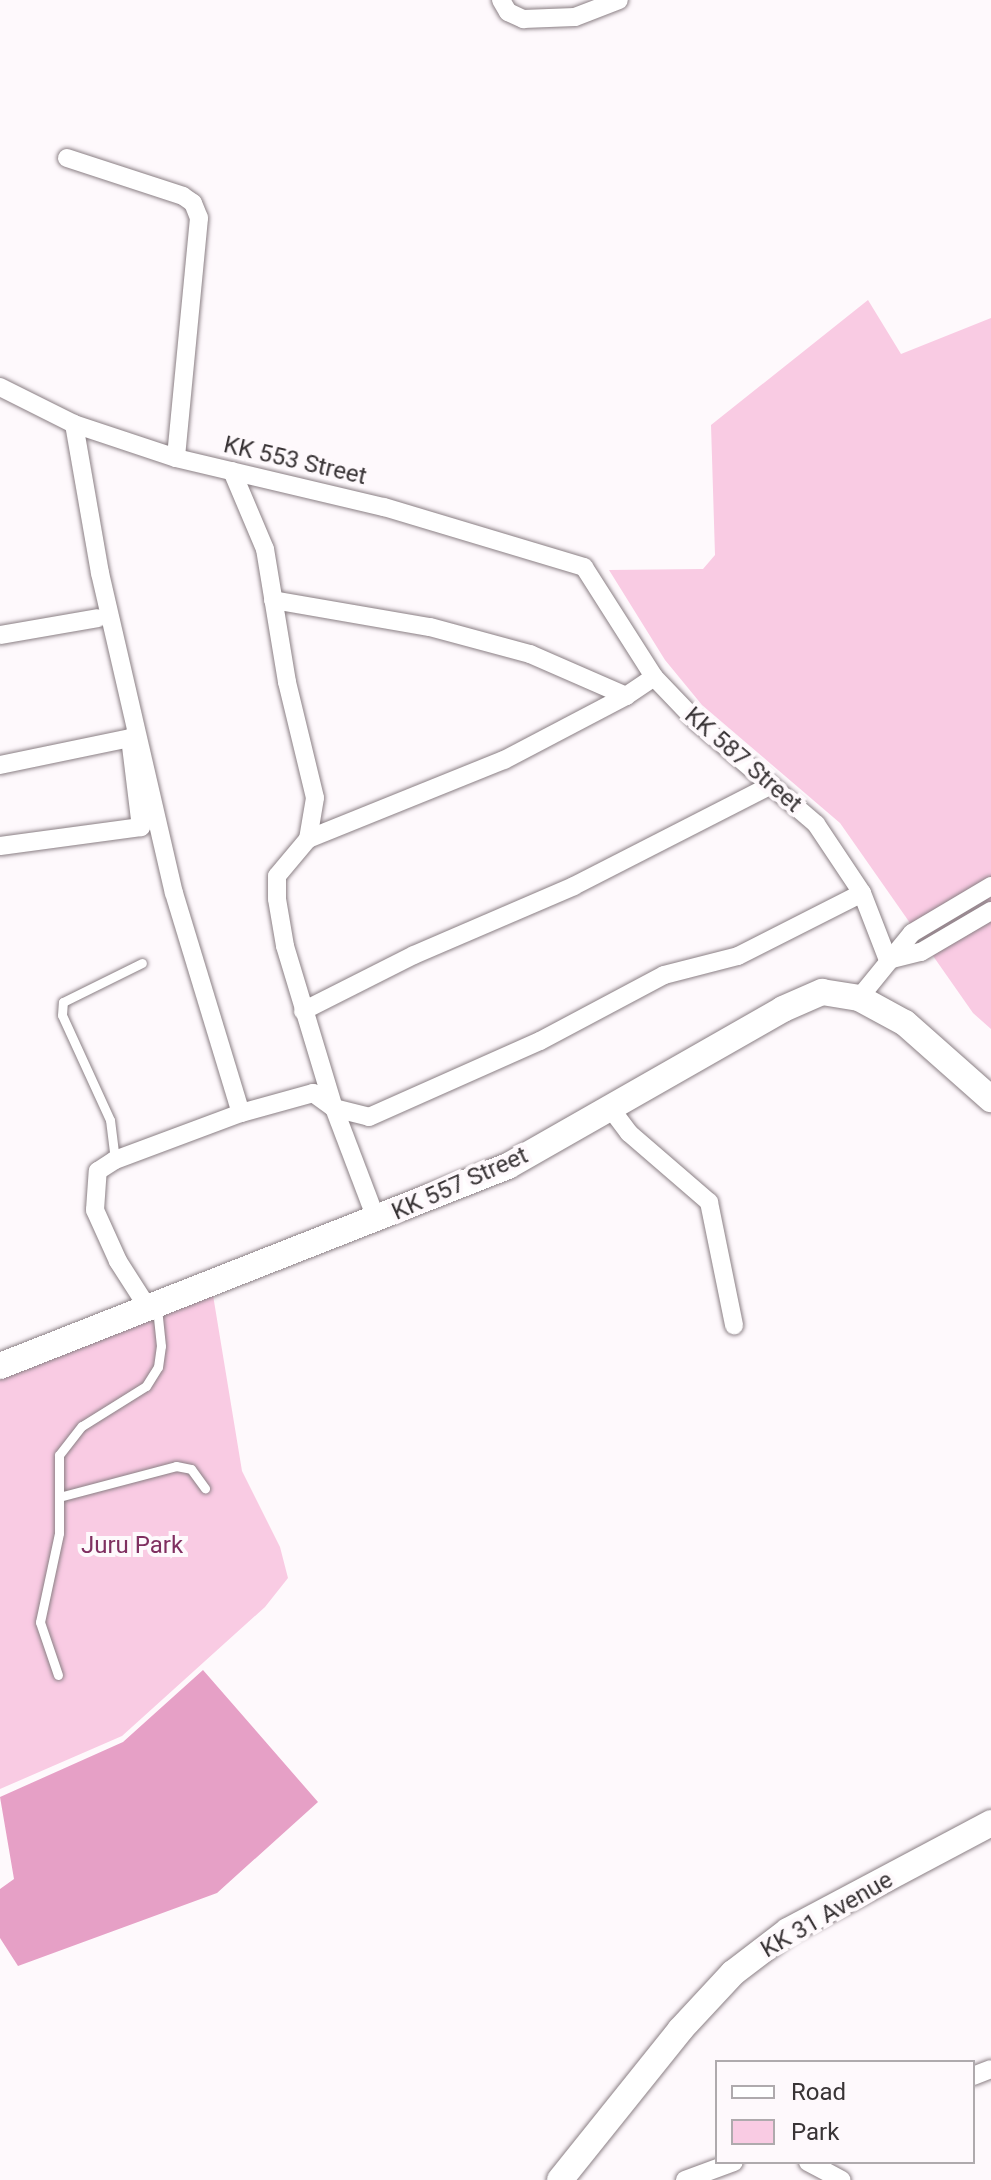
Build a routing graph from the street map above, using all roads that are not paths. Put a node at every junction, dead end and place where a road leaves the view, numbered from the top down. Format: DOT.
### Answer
graph roads {
  1 [pos="501,0"];
  2 [pos="619,0"];
  3 [pos="67,158"];
  4 [pos="0,387"];
  5 [pos="74,424"];
  6 [pos="176,458"];
  7 [pos="232,471"];
  8 [pos="584,567"];
  9 [pos="273,600"];
  10 [pos="98,618"];
  11 [pos="0,635"];
  12 [pos="654,677"];
  13 [pos="626,696"];
  14 [pos="0,765"];
  15 [pos="771,785"];
  16 [pos="308,839"];
  17 [pos="0,846"];
  18 [pos="991,886"];
  19 [pos="862,893"];
  20 [pos="991,911"];
  21 [pos="888,960"];
  22 [pos="142,963"];
  23 [pos="859,998"];
  24 [pos="303,1011"];
  25 [pos="991,1099"];
  26 [pos="334,1108"];
  27 [pos="611,1109"];
  28 [pos="241,1113"];
  29 [pos="115,1160"];
  30 [pos="377,1221"];
  31 [pos="152,1306"];
  32 [pos="734,1325"];
  33 [pos="0,1366"];
  34 [pos="205,1488"];
  35 [pos="59,1497"];
  36 [pos="58,1675"];
  37 [pos="991,1823"];
  38 [pos="729,2164"];
  39 [pos="812,2164"];
  40 [pos="560,2180"];
  41 [pos="685,2180"];
  42 [pos="842,2180"];
  1 -- 2 [label="street"];
  3 -- 6 [label="street"];
  4 -- 5 [label="street, KK 553 Street"];
  5 -- 6 [label="street, KK 553 Street"];
  5 -- 28 [label="street"];
  6 -- 7 [label="street, KK 553 Street"];
  7 -- 8 [label="street, KK 553 Street"];
  7 -- 9 [label="street"];
  8 -- 12 [label="street, KK 587 Street"];
  9 -- 13 [label="street"];
  9 -- 16 [label="street"];
  10 -- 11 [label="street"];
  12 -- 13 [label="street"];
  12 -- 15 [label="street, KK 587 Street"];
  13 -- 16 [label="street"];
  14 -- 17 [label="street"];
  15 -- 19 [label="street, KK 587 Street"];
  15 -- 24 [label="street"];
  16 -- 24 [label="street"];
  18 -- 21 [label="street"];
  19 -- 21 [label="street, KK 587 Street"];
  19 -- 26 [label="street"];
  20 -- 21 [label="street"];
  21 -- 23 [label="street"];
  22 -- 29 [label="lane"];
  23 -- 25 [label="street"];
  23 -- 27 [label="street, KK 557 Street"];
  24 -- 26 [label="street"];
  26 -- 28 [label="street"];
  26 -- 30 [label="street"];
  27 -- 30 [label="street, KK 557 Street"];
  27 -- 32 [label="street"];
  28 -- 29 [label="street"];
  29 -- 31 [label="street"];
  30 -- 31 [label="street, KK 557 Street"];
  31 -- 33 [label="street, KK 557 Street"];
  31 -- 35 [label="lane"];
  34 -- 35 [label="lane"];
  35 -- 36 [label="lane"];
  37 -- 40 [label="street, KK 31 Avenue"];
  38 -- 41 [label="street"];
  39 -- 42 [label="street"];
}
